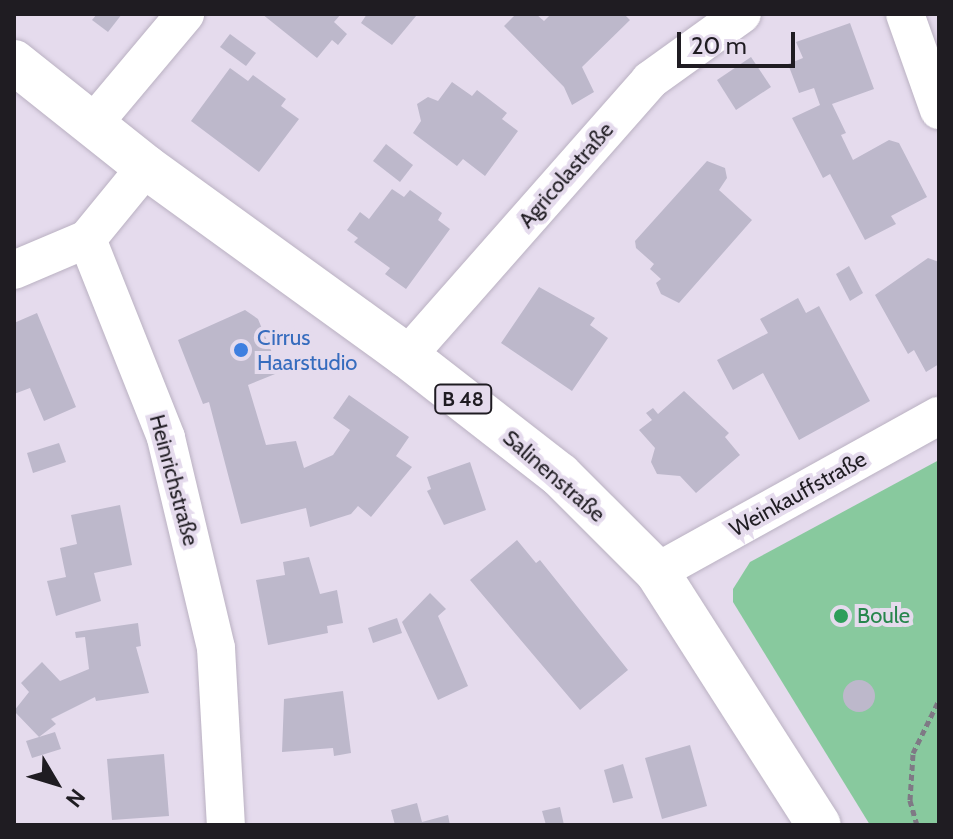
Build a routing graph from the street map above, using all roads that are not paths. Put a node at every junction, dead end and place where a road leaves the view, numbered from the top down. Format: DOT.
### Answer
graph roads {
  1 [pos="185,14"];
  2 [pos="742,14"];
  3 [pos="905,14"];
  4 [pos="14,62"];
  5 [pos="939,110"];
  6 [pos="92,125"];
  7 [pos="146,167"];
  8 [pos="87,239"];
  9 [pos="14,270"];
  10 [pos="407,356"];
  11 [pos="939,416"];
  12 [pos="657,572"];
  13 [pos="226,825"];
  14 [pos="819,825"];
  1 -- 6 [label="street"];
  2 -- 10 [label="street, Agricolastraße"];
  3 -- 5 [label="street"];
  4 -- 6 [label="main road, Salinenstraße / B 48"];
  6 -- 7 [label="main road, Salinenstraße / B 48"];
  7 -- 8 [label="street"];
  7 -- 10 [label="main road, Salinenstraße / B 48"];
  8 -- 9 [label="street"];
  8 -- 13 [label="street, Heinrichstraße"];
  10 -- 12 [label="main road, Salinenstraße / B 48"];
  11 -- 12 [label="street, Weinkauffstraße"];
  12 -- 14 [label="main road, Salinenstraße / B 48"];
}
